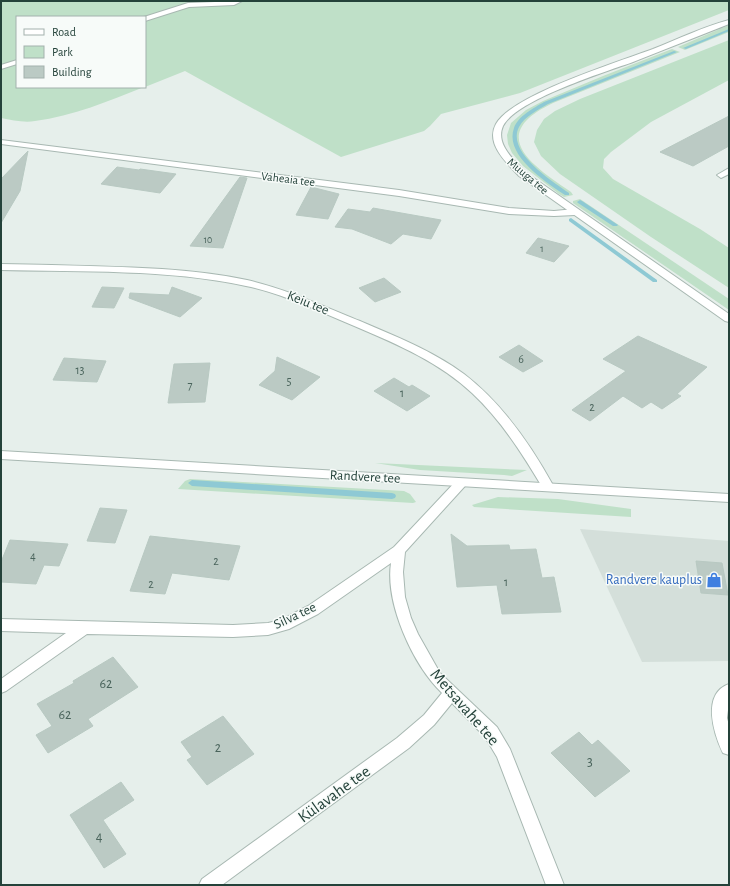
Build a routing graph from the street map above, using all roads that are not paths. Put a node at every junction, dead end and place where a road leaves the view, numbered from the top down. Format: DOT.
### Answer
graph roads {
  1 [pos="239,1"];
  2 [pos="188,3"];
  3 [pos="146,20"];
  4 [pos="729,22"];
  5 [pos="16,62"];
  6 [pos="1,67"];
  7 [pos="1,142"];
  8 [pos="575,212"];
  9 [pos="1,267"];
  10 [pos="729,319"];
  11 [pos="1,455"];
  12 [pos="461,483"];
  13 [pos="548,487"];
  14 [pos="729,498"];
  15 [pos="399,550"];
  16 [pos="1,625"];
  17 [pos="83,629"];
  18 [pos="1,687"];
  19 [pos="729,690"];
  20 [pos="451,693"];
  21 [pos="729,748"];
  22 [pos="208,885"];
  23 [pos="555,885"];
  1 -- 2 [label="street"];
  2 -- 3 [label="street"];
  4 -- 8 [label="street, Muuga tee"];
  5 -- 6 [label="street"];
  7 -- 8 [label="street, Vaheaia tee"];
  8 -- 10 [label="street, Muuga tee"];
  9 -- 13 [label="street, Keiu tee"];
  11 -- 12 [label="street, Randvere tee"];
  12 -- 13 [label="street, Randvere tee"];
  12 -- 15 [label="street, Silva tee"];
  13 -- 14 [label="street, Randvere tee"];
  15 -- 17 [label="street, Silva tee"];
  15 -- 20 [label="street, Metsavahe tee"];
  16 -- 17 [label="street, Silva tee"];
  17 -- 18 [label="street"];
  19 -- 21 [label="street"];
  20 -- 22 [label="street, Külavahe tee"];
  20 -- 23 [label="street, Metsavahe tee"];
}
